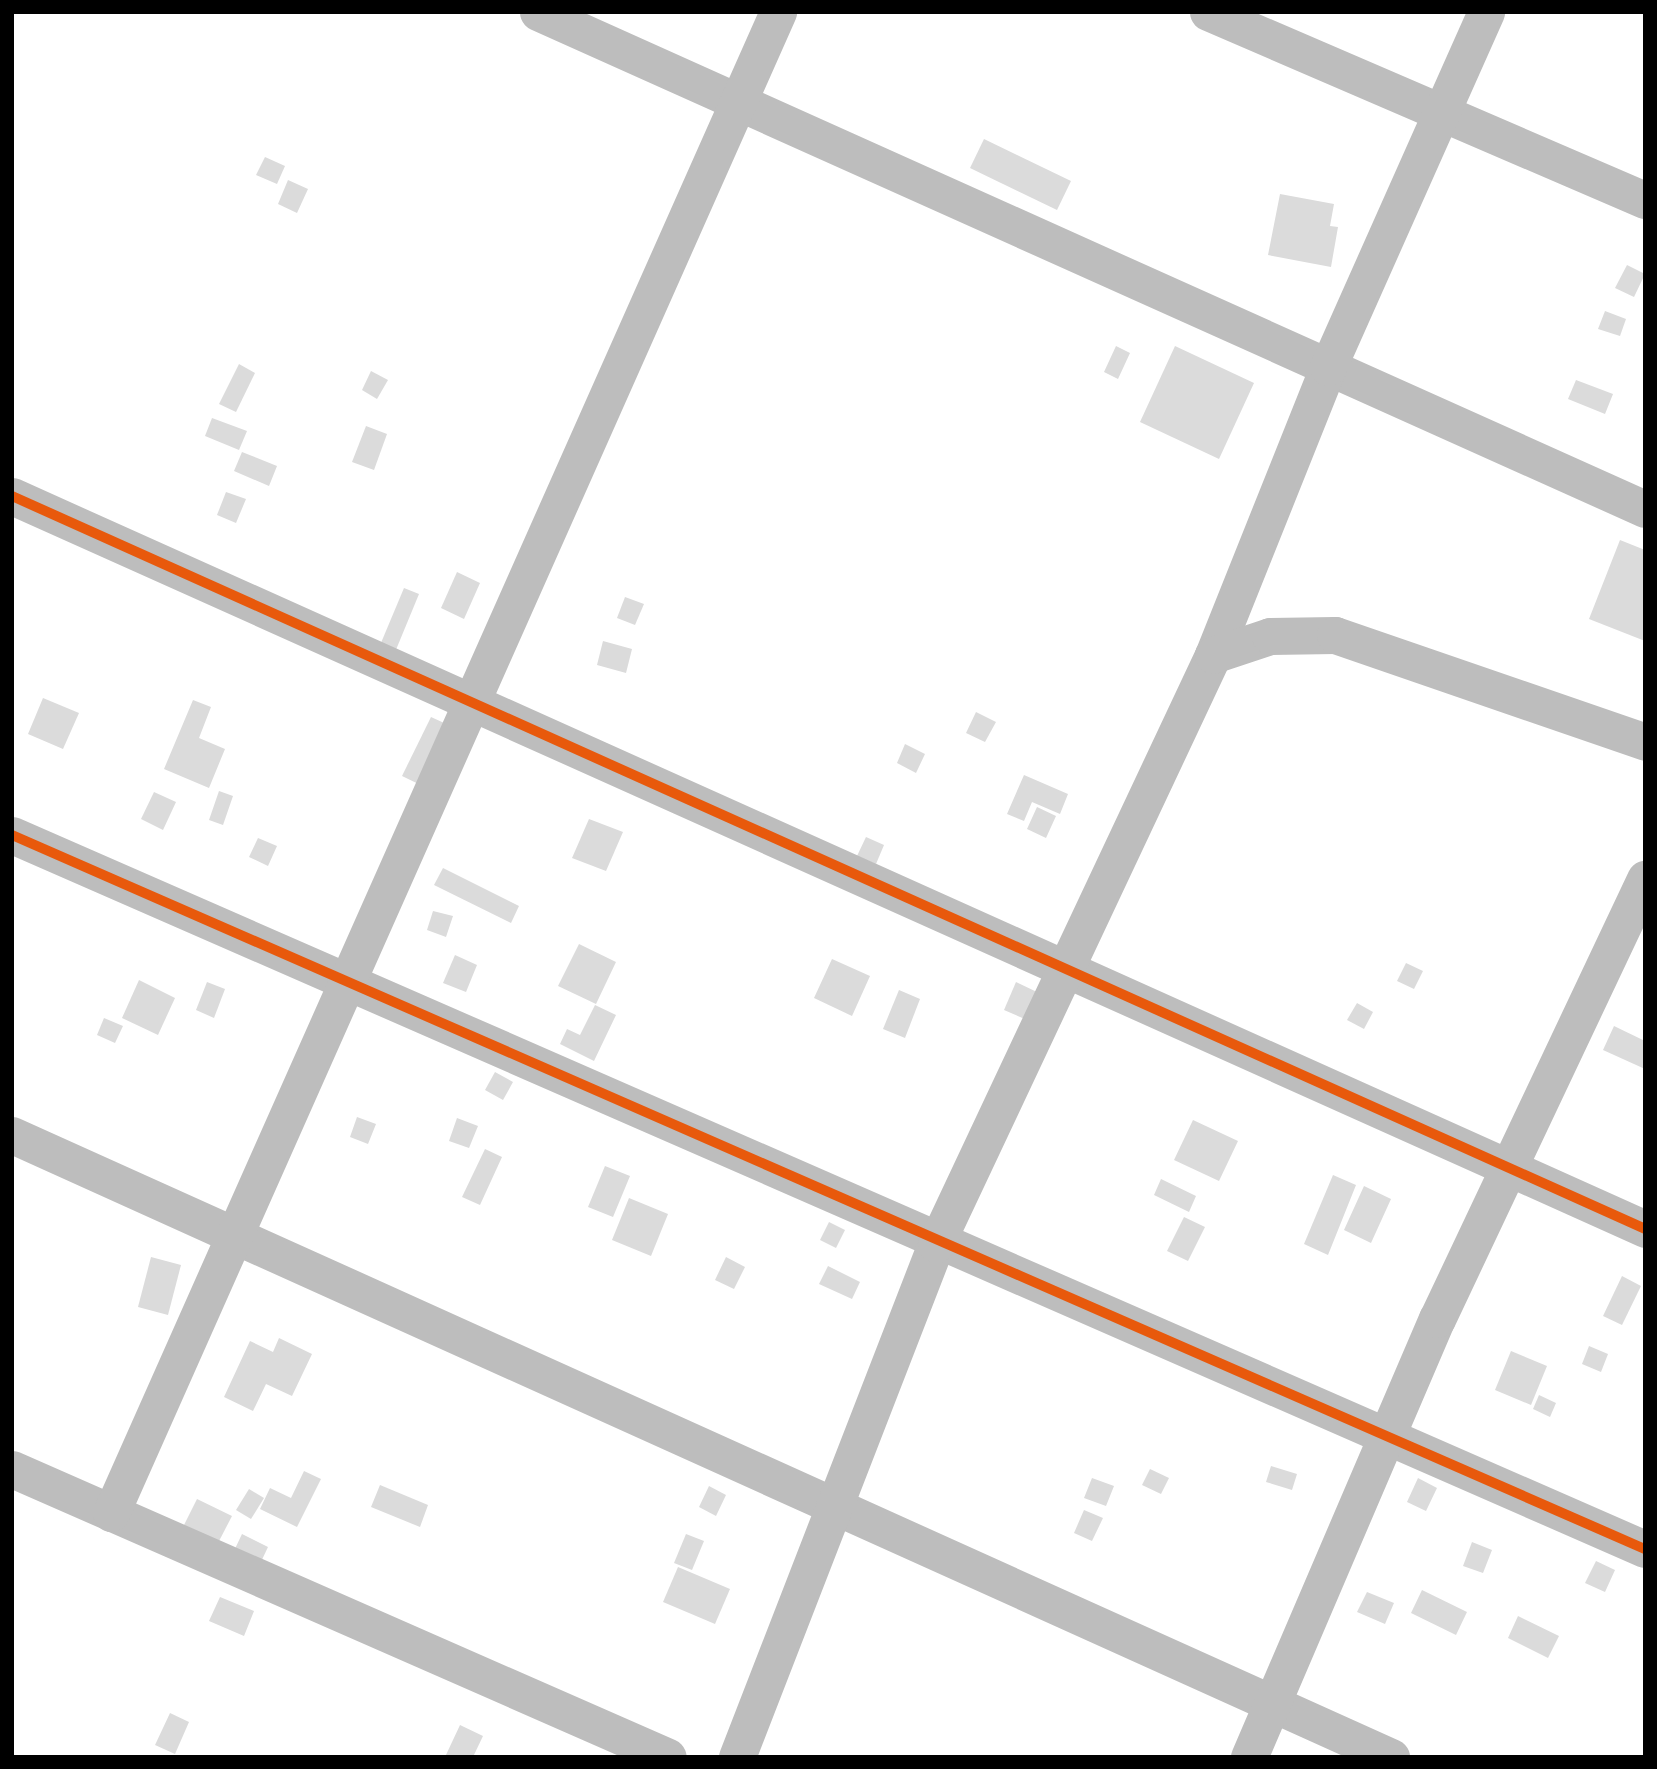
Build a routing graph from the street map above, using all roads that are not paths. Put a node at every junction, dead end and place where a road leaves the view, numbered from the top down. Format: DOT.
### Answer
graph roads {
  1 [pos="538,12"];
  2 [pos="778,12"];
  3 [pos="1208,12"];
  4 [pos="1486,12"];
  5 [pos="740,103"];
  6 [pos="1441,113"];
  7 [pos="1645,200"];
  8 [pos="1328,367"];
  9 [pos="12,496"];
  10 [pos="1645,509"];
  11 [pos="1213,655"];
  12 [pos="472,703"];
  13 [pos="1645,742"];
  14 [pos="12,835"];
  15 [pos="1645,879"];
  16 [pos="1065,969"];
  17 [pos="348,982"];
  18 [pos="12,1135"];
  19 [pos="1508,1168"];
  20 [pos="1645,1229"];
  21 [pos="235,1235"];
  22 [pos="937,1240"];
  23 [pos="1386,1436"];
  24 [pos="12,1469"];
  25 [pos="834,1506"];
  26 [pos="111,1513"];
  27 [pos="1645,1549"];
  28 [pos="1272,1703"];
  29 [pos="668,1757"];
  30 [pos="737,1757"];
  31 [pos="1249,1757"];
  32 [pos="1391,1757"];
  1 -- 5 [label="street"];
  2 -- 5 [label="street"];
  3 -- 6 [label="street"];
  4 -- 6 [label="street"];
  5 -- 8 [label="street"];
  5 -- 12 [label="street"];
  6 -- 7 [label="street"];
  6 -- 8 [label="street"];
  8 -- 10 [label="street"];
  8 -- 11 [label="street"];
  9 -- 12 [label="street"];
  11 -- 13 [label="street"];
  11 -- 16 [label="street"];
  12 -- 16 [label="street"];
  12 -- 17 [label="street"];
  14 -- 17 [label="street"];
  15 -- 19 [label="street"];
  16 -- 19 [label="street"];
  16 -- 22 [label="street"];
  17 -- 21 [label="street"];
  17 -- 22 [label="street"];
  18 -- 21 [label="street"];
  19 -- 20 [label="street"];
  19 -- 23 [label="street"];
  21 -- 25 [label="street"];
  21 -- 26 [label="street"];
  22 -- 23 [label="street"];
  22 -- 25 [label="street"];
  23 -- 27 [label="street"];
  23 -- 28 [label="street"];
  24 -- 26 [label="street"];
  25 -- 28 [label="street"];
  25 -- 30 [label="street"];
  26 -- 29 [label="street"];
  28 -- 31 [label="street"];
  28 -- 32 [label="street"];
}
